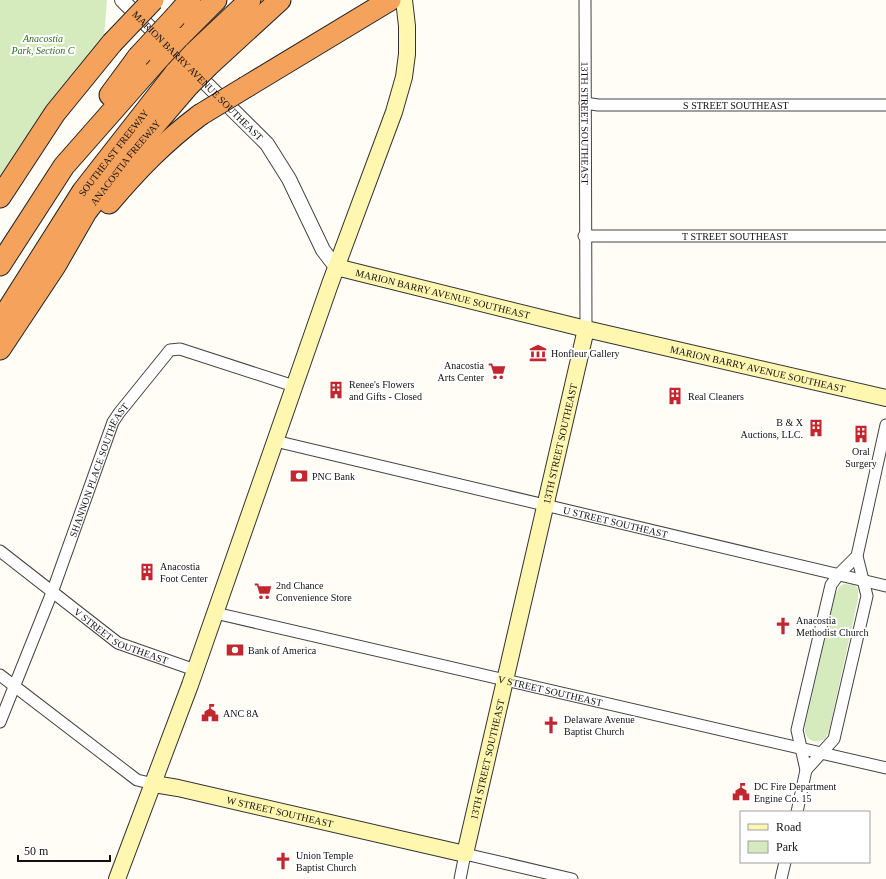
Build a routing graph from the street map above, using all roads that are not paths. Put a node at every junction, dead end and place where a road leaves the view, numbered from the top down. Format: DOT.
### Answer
graph roads {
  1 [pos="122,0"];
  2 [pos="152,0"];
  3 [pos="190,0"];
  4 [pos="216,0"];
  5 [pos="250,0"];
  6 [pos="280,0"];
  7 [pos="390,0"];
  8 [pos="404,0"];
  9 [pos="585,0"];
  10 [pos="201,60"];
  11 [pos="182,79"];
  12 [pos="585,103"];
  13 [pos="886,104"];
  14 [pos="64,166"];
  15 [pos="0,196"];
  16 [pos="584,236"];
  17 [pos="886,236"];
  18 [pos="0,265"];
  19 [pos="55,266"];
  20 [pos="336,267"];
  21 [pos="0,322"];
  22 [pos="586,329"];
  23 [pos="0,349"];
  24 [pos="294,386"];
  25 [pos="886,398"];
  26 [pos="886,425"];
  27 [pos="276,441"];
  28 [pos="546,504"];
  29 [pos="0,551"];
  30 [pos="857,556"];
  31 [pos="839,574"];
  32 [pos="864,580"];
  33 [pos="886,586"];
  34 [pos="53,590"];
  35 [pos="215,613"];
  36 [pos="195,670"];
  37 [pos="0,675"];
  38 [pos="505,680"];
  39 [pos="15,686"];
  40 [pos="0,722"];
  41 [pos="801,748"];
  42 [pos="822,753"];
  43 [pos="886,768"];
  44 [pos="806,770"];
  45 [pos="154,784"];
  46 [pos="797,811"];
  47 [pos="465,854"];
  48 [pos="785,863"];
  49 [pos="117,879"];
  50 [pos="460,879"];
  51 [pos="572,879"];
  52 [pos="781,879"];
  1 -- 20 [label="street, MARION BARRY AVENUE SOUTHEAST"];
  2 -- 15 [label="highway, bridge"];
  3 -- 14 [label="highway, bridge"];
  4 -- 14 [label="highway, bridge"];
  5 -- 10 [label="highway"];
  6 -- 10 [label="highway, ANACOSTIA FREEWAY"];
  7 -- 19 [label="highway, bridge"];
  8 -- 20 [label="main road"];
  9 -- 12 [label="street, 13TH STREET SOUTHEAST"];
  10 -- 11 [label="highway, ANACOSTIA FREEWAY, bridge"];
  11 -- 19 [label="highway, ANACOSTIA FREEWAY"];
  11 -- 21 [label="highway, SOUTHEAST FREEWAY"];
  12 -- 13 [label="street, S STREET SOUTHEAST"];
  12 -- 16 [label="street, 13TH STREET SOUTHEAST"];
  14 -- 18 [label="highway"];
  16 -- 17 [label="street, T STREET SOUTHEAST"];
  16 -- 22 [label="street, 13TH STREET SOUTHEAST"];
  19 -- 23 [label="highway, ANACOSTIA FREEWAY"];
  20 -- 22 [label="main road, MARION BARRY AVENUE SOUTHEAST"];
  20 -- 24 [label="main road"];
  22 -- 25 [label="main road, MARION BARRY AVENUE SOUTHEAST"];
  22 -- 28 [label="main road, 13TH STREET SOUTHEAST"];
  24 -- 27 [label="main road"];
  24 -- 34 [label="street, SHANNON PLACE SOUTHEAST"];
  26 -- 30 [label="street"];
  27 -- 28 [label="street, U STREET SOUTHEAST"];
  27 -- 35 [label="main road"];
  28 -- 31 [label="street, U STREET SOUTHEAST"];
  28 -- 38 [label="main road, 13TH STREET SOUTHEAST"];
  29 -- 34 [label="street, V STREET SOUTHEAST"];
  30 -- 31 [label="street"];
  30 -- 32 [label="street"];
  31 -- 32 [label="street, U STREET SOUTHEAST"];
  31 -- 41 [label="street"];
  32 -- 33 [label="street, U STREET SOUTHEAST"];
  32 -- 42 [label="street"];
  34 -- 36 [label="street, V STREET SOUTHEAST"];
  34 -- 39 [label="street, SHANNON PLACE SOUTHEAST"];
  35 -- 36 [label="main road"];
  35 -- 38 [label="street, V STREET SOUTHEAST"];
  36 -- 45 [label="main road"];
  37 -- 39 [label="street, W STREET SOUTHEAST"];
  38 -- 41 [label="street, V STREET SOUTHEAST"];
  38 -- 47 [label="main road, 13TH STREET SOUTHEAST"];
  39 -- 40 [label="street, SHANNON PLACE SOUTHEAST"];
  39 -- 45 [label="street, W STREET SOUTHEAST"];
  41 -- 42 [label="street, V STREET SOUTHEAST"];
  41 -- 44 [label="street"];
  42 -- 43 [label="street, V STREET SOUTHEAST"];
  42 -- 44 [label="street"];
  44 -- 46 [label="street"];
  45 -- 47 [label="main road, W STREET SOUTHEAST"];
  45 -- 49 [label="main road"];
  47 -- 50 [label="street, 13TH STREET SOUTHEAST"];
  47 -- 51 [label="street, W STREET SOUTHEAST"];
  48 -- 52 [label="street"];
}
